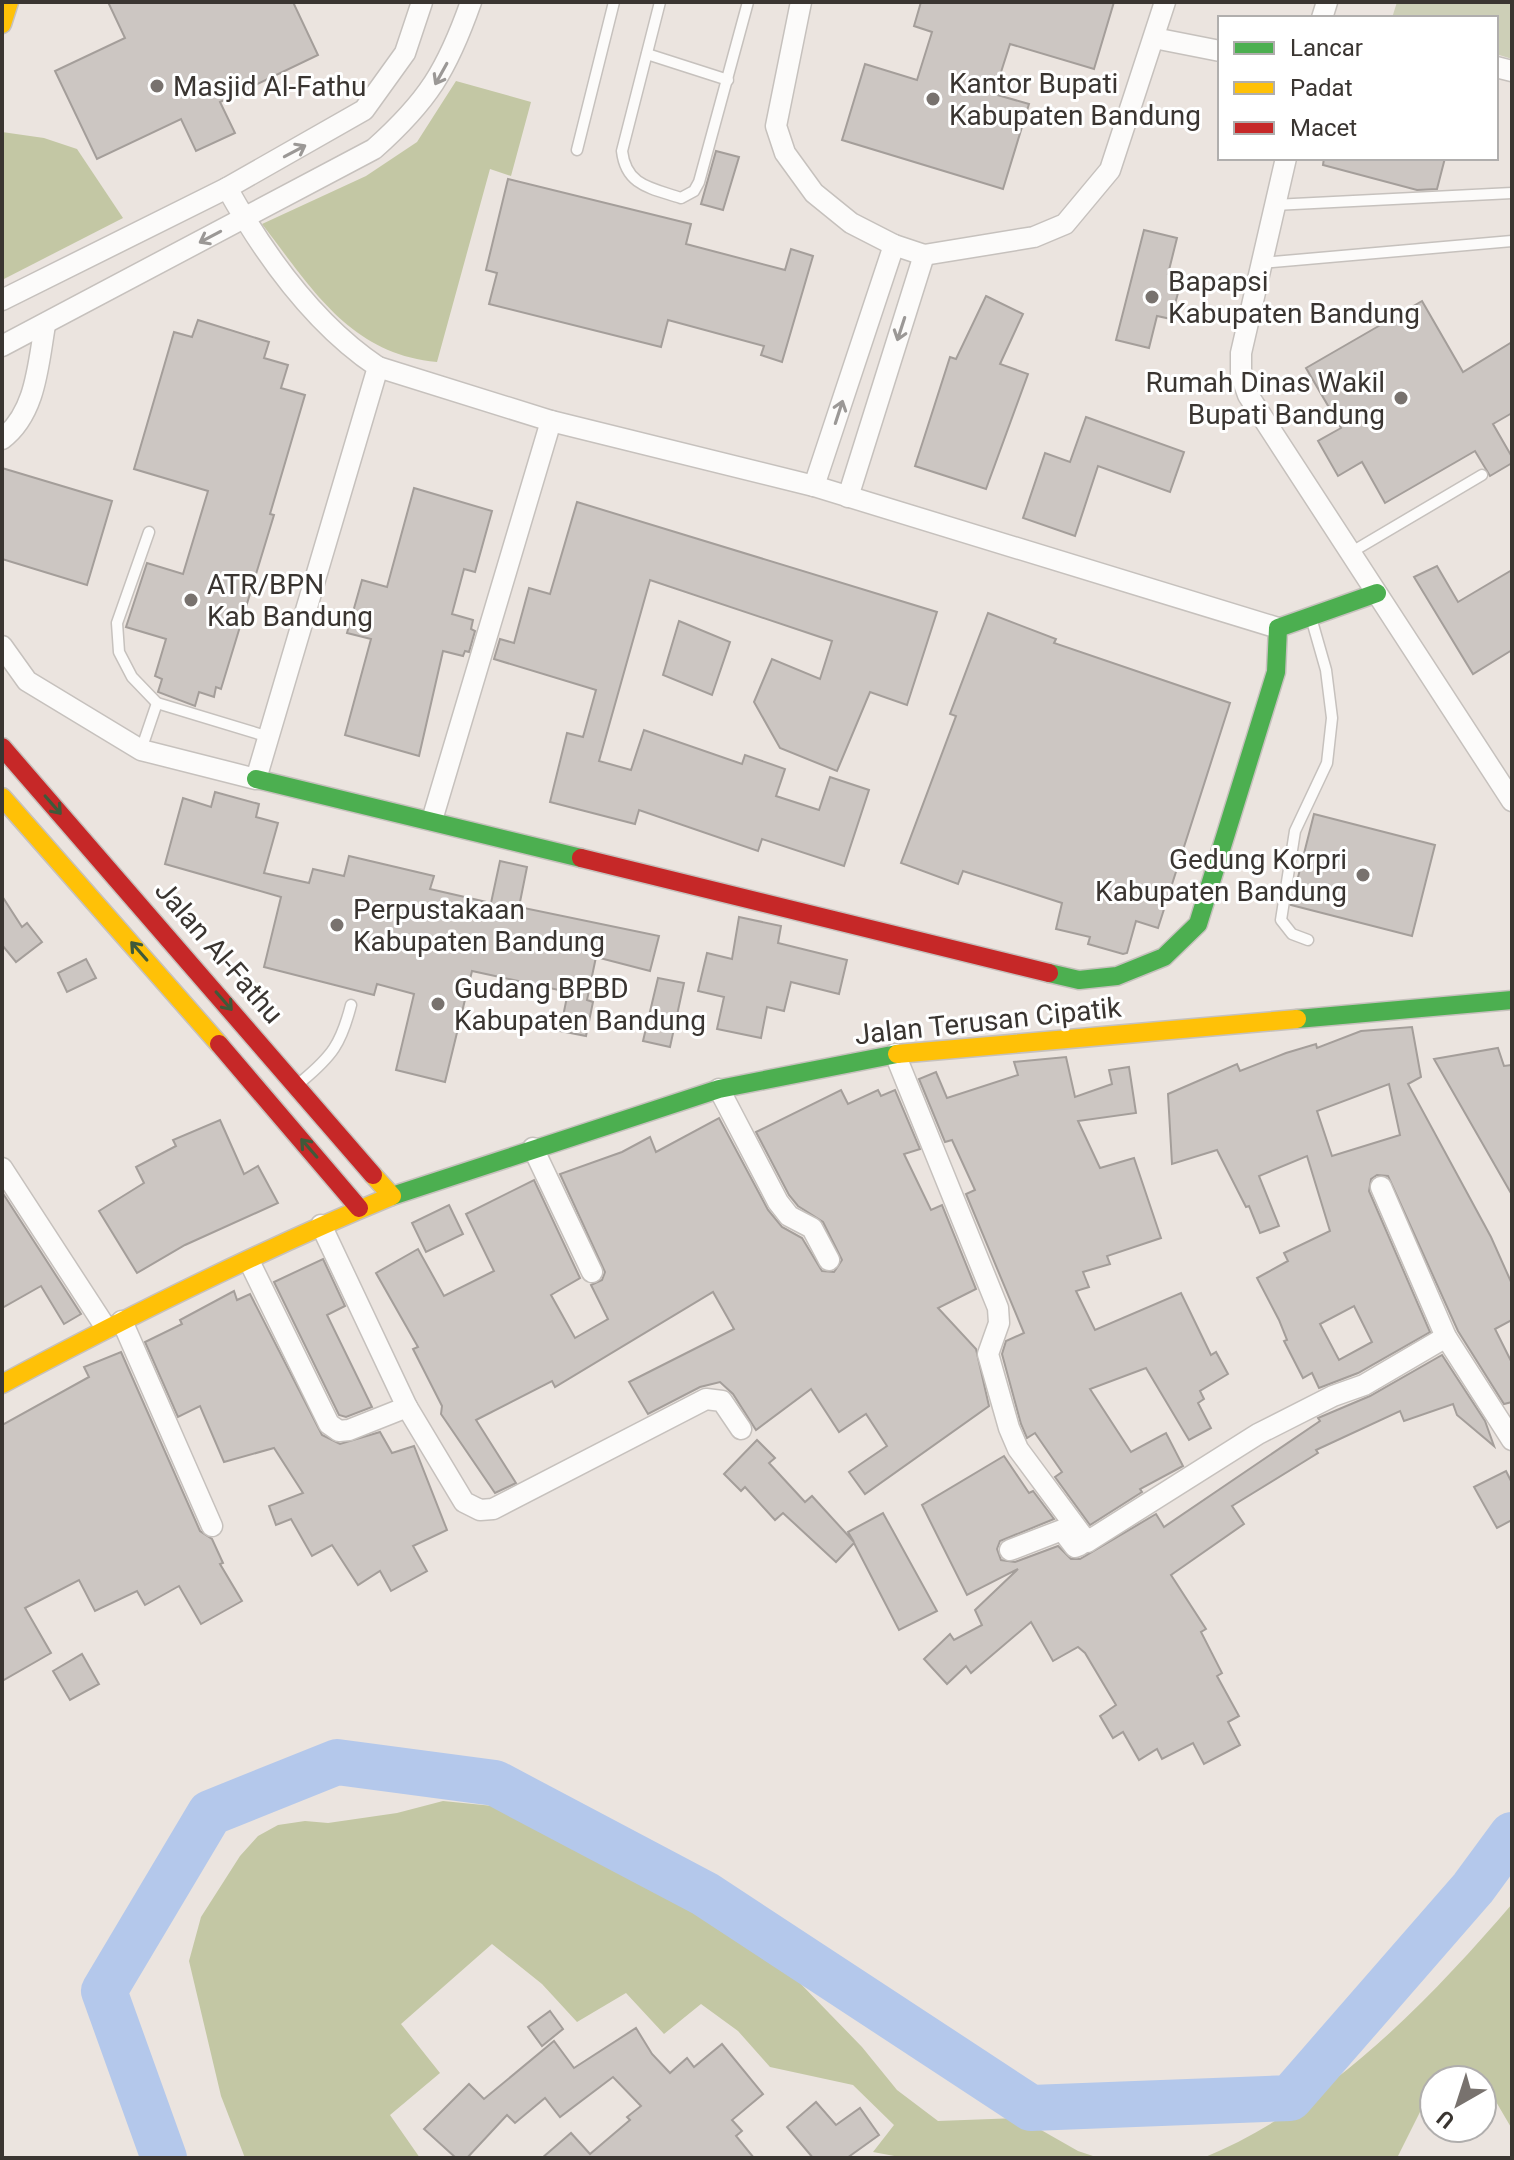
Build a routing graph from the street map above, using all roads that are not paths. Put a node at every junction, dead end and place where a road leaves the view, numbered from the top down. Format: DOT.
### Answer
graph roads {
  1 [pos="9,2"];
  2 [pos="422,2"];
  3 [pos="471,2"];
  4 [pos="614,2"];
  5 [pos="660,2"];
  6 [pos="748,2"];
  7 [pos="801,2"];
  8 [pos="1165,2"];
  9 [pos="2,24"];
  10 [pos="1154,38"];
  11 [pos="1218,51"];
  12 [pos="647,54"];
  13 [pos="728,80"];
  14 [pos="577,150"];
  15 [pos="1285,160"];
  16 [pos="227,188"];
  17 [pos="1512,193"];
  18 [pos="1274,205"];
  19 [pos="244,219"];
  20 [pos="1512,241"];
  21 [pos="894,245"];
  22 [pos="924,255"];
  23 [pos="1260,263"];
  24 [pos="2,300"];
  25 [pos="45,325"];
  26 [pos="2,346"];
  27 [pos="378,367"];
  28 [pos="551,421"];
  29 [pos="2,439"];
  30 [pos="1482,475"];
  31 [pos="814,486"];
  32 [pos="848,497"];
  33 [pos="149,532"];
  34 [pos="1350,553"];
  35 [pos="1377,593"];
  36 [pos="1311,619"];
  37 [pos="1278,628"];
  38 [pos="2,646"];
  39 [pos="157,703"];
  40 [pos="269,737"];
  41 [pos="2,747"];
  42 [pos="141,750"];
  43 [pos="256,779"];
  44 [pos="2,797"];
  45 [pos="1512,801"];
  46 [pos="432,820"];
  47 [pos="117,878"];
  48 [pos="93,897"];
  49 [pos="1308,940"];
  50 [pos="1512,1000"];
  51 [pos="351,1005"];
  52 [pos="895,1054"];
  53 [pos="297,1085"];
  54 [pos="719,1089"];
  55 [pos="533,1148"];
  56 [pos="2,1168"];
  57 [pos="1381,1187"];
  58 [pos="392,1196"];
  59 [pos="359,1208"];
  60 [pos="321,1225"];
  61 [pos="829,1260"];
  62 [pos="249,1261"];
  63 [pos="592,1272"];
  64 [pos="114,1324"];
  65 [pos="1446,1337"];
  66 [pos="2,1384"];
  67 [pos="407,1407"];
  68 [pos="741,1429"];
  69 [pos="1512,1440"];
  70 [pos="212,1526"];
  71 [pos="1087,1542"];
  72 [pos="1010,1550"];
  1 -- 9 [label="main road"];
  16 -- 2 [label="street, one-way"];
  3 -- 19 [label="street, one-way"];
  4 -- 14 [label="lane"];
  5 -- 12 [label="lane"];
  6 -- 13 [label="lane"];
  7 -- 21 [label="street"];
  8 -- 10 [label="street"];
  10 -- 11 [label="street"];
  10 -- 22 [label="street"];
  12 -- 13 [label="lane"];
  12 -- 13 [label="lane"];
  15 -- 18 [label="street"];
  16 -- 19 [label="street"];
  16 -- 24 [label="street"];
  17 -- 18 [label="lane"];
  18 -- 23 [label="street"];
  19 -- 25 [label="street, one-way"];
  19 -- 27 [label="street"];
  20 -- 23 [label="lane"];
  21 -- 22 [label="street"];
  31 -- 21 [label="street, one-way"];
  22 -- 32 [label="street, one-way"];
  23 -- 34 [label="street"];
  25 -- 26 [label="street"];
  25 -- 29 [label="street"];
  27 -- 28 [label="street"];
  27 -- 40 [label="street"];
  28 -- 31 [label="street"];
  28 -- 46 [label="street"];
  30 -- 34 [label="lane"];
  31 -- 32 [label="street"];
  32 -- 37 [label="street"];
  33 -- 39 [label="lane"];
  34 -- 35 [label="street"];
  35 -- 36 [label="main road"];
  35 -- 45 [label="street"];
  36 -- 37 [label="main road"];
  36 -- 49 [label="lane"];
  37 -- 46 [label="main road"];
  38 -- 42 [label="street"];
  39 -- 40 [label="lane"];
  39 -- 42 [label="lane"];
  40 -- 43 [label="street"];
  41 -- 47 [label="main road, Jalan Al-Fathu, one-way"];
  42 -- 43 [label="street"];
  43 -- 46 [label="main road"];
  44 -- 48 [label="main road"];
  47 -- 48 [label="main road"];
  47 -- 53 [label="main road, Jalan Al-Fathu, one-way"];
  59 -- 48 [label="main road, one-way"];
  50 -- 52 [label="main road, Jalan Terusan Cipatik"];
  51 -- 53 [label="lane"];
  52 -- 54 [label="main road, Jalan Terusan Cipatik"];
  52 -- 71 [label="street"];
  53 -- 58 [label="main road, Jalan Al-Fathu"];
  54 -- 55 [label="main road, Jalan Terusan Cipatik"];
  54 -- 61 [label="street"];
  55 -- 58 [label="main road, Jalan Terusan Cipatik"];
  55 -- 63 [label="street"];
  56 -- 64 [label="street"];
  57 -- 65 [label="street"];
  58 -- 59 [label="main road, Jalan Terusan Cipatik"];
  59 -- 60 [label="main road, Jalan Terusan Cipatik"];
  60 -- 62 [label="main road, Jalan Terusan Cipatik"];
  60 -- 67 [label="street"];
  62 -- 64 [label="main road, Jalan Terusan Cipatik"];
  62 -- 67 [label="street"];
  64 -- 66 [label="main road, Jalan Terusan Cipatik"];
  64 -- 70 [label="street"];
  65 -- 69 [label="street"];
  65 -- 71 [label="street"];
  67 -- 68 [label="street"];
  71 -- 72 [label="street"];
}
